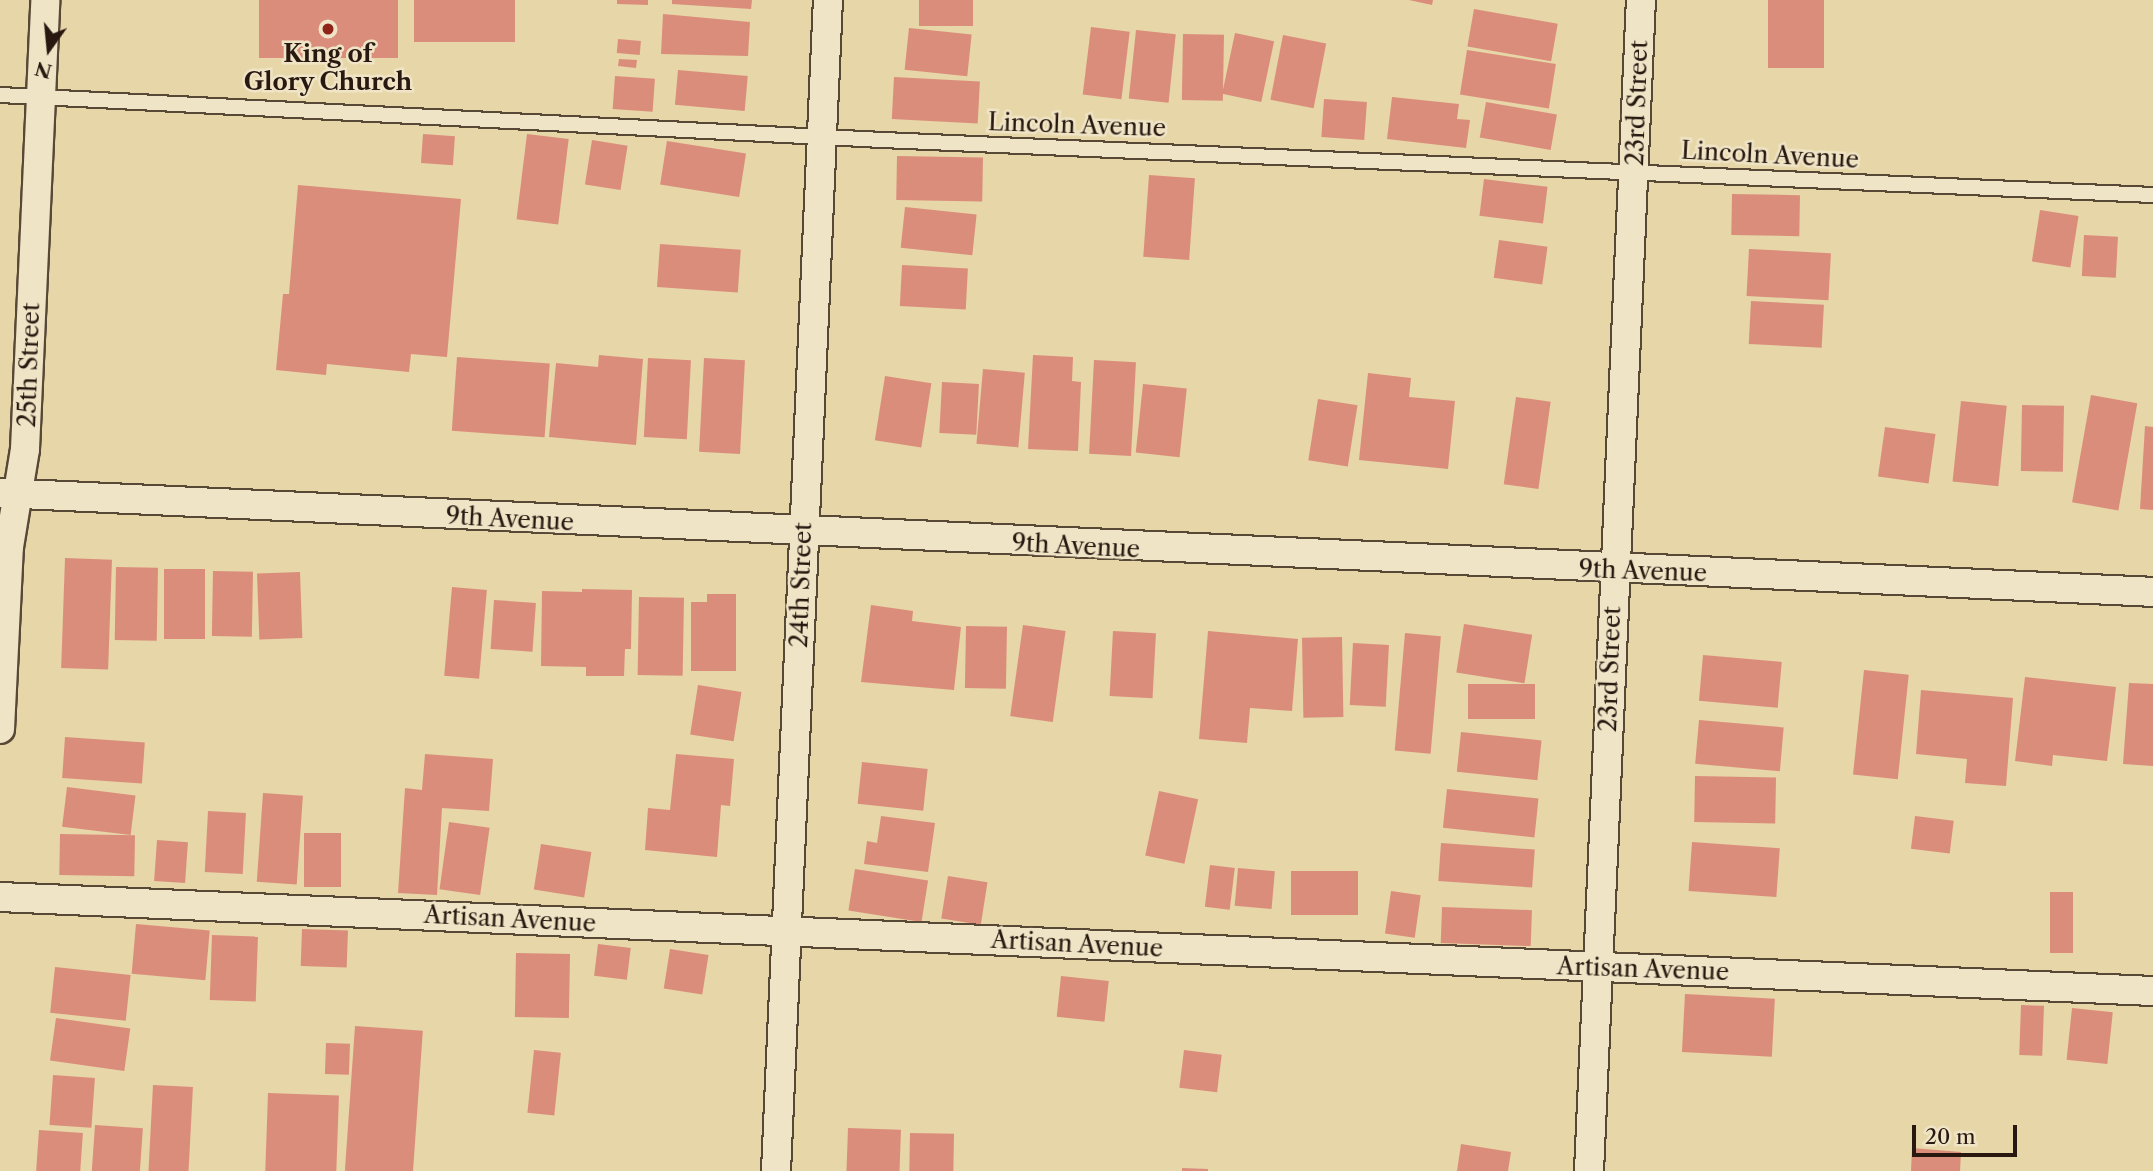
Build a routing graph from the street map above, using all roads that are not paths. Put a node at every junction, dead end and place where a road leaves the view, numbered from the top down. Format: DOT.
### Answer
graph roads {
  1 [pos="45,0"];
  2 [pos="828,0"];
  3 [pos="1641,0"];
  4 [pos="0,95"];
  5 [pos="40,97"];
  6 [pos="823,136"];
  7 [pos="1634,172"];
  8 [pos="2153,195"];
  9 [pos="9,494"];
  10 [pos="803,533"];
  11 [pos="1614,570"];
  12 [pos="2153,592"];
  13 [pos="0,729"];
  14 [pos="0,897"];
  15 [pos="786,931"];
  16 [pos="1599,967"];
  17 [pos="2153,991"];
  18 [pos="776,1171"];
  19 [pos="1589,1171"];
  1 -- 5 [label="street, 25th Street"];
  2 -- 6 [label="street, 24th Street"];
  3 -- 7 [label="street, 23rd Street"];
  4 -- 5 [label="lane, Lincoln Avenue"];
  5 -- 6 [label="lane, Lincoln Avenue"];
  5 -- 9 [label="street, 25th Street"];
  6 -- 7 [label="lane, Lincoln Avenue"];
  6 -- 10 [label="street, 24th Street"];
  7 -- 8 [label="lane, Lincoln Avenue"];
  7 -- 11 [label="street, 23rd Street"];
  9 -- 10 [label="street, 9th Avenue"];
  9 -- 13 [label="street, 25th Street"];
  10 -- 11 [label="street, 9th Avenue"];
  10 -- 15 [label="street, 24th Street"];
  11 -- 12 [label="street, 9th Avenue"];
  11 -- 16 [label="street, 23rd Street"];
  14 -- 15 [label="street, Artisan Avenue"];
  15 -- 16 [label="street, Artisan Avenue"];
  15 -- 18 [label="street, 24th Street"];
  16 -- 17 [label="street, Artisan Avenue"];
  16 -- 19 [label="street, 23rd Street"];
}
